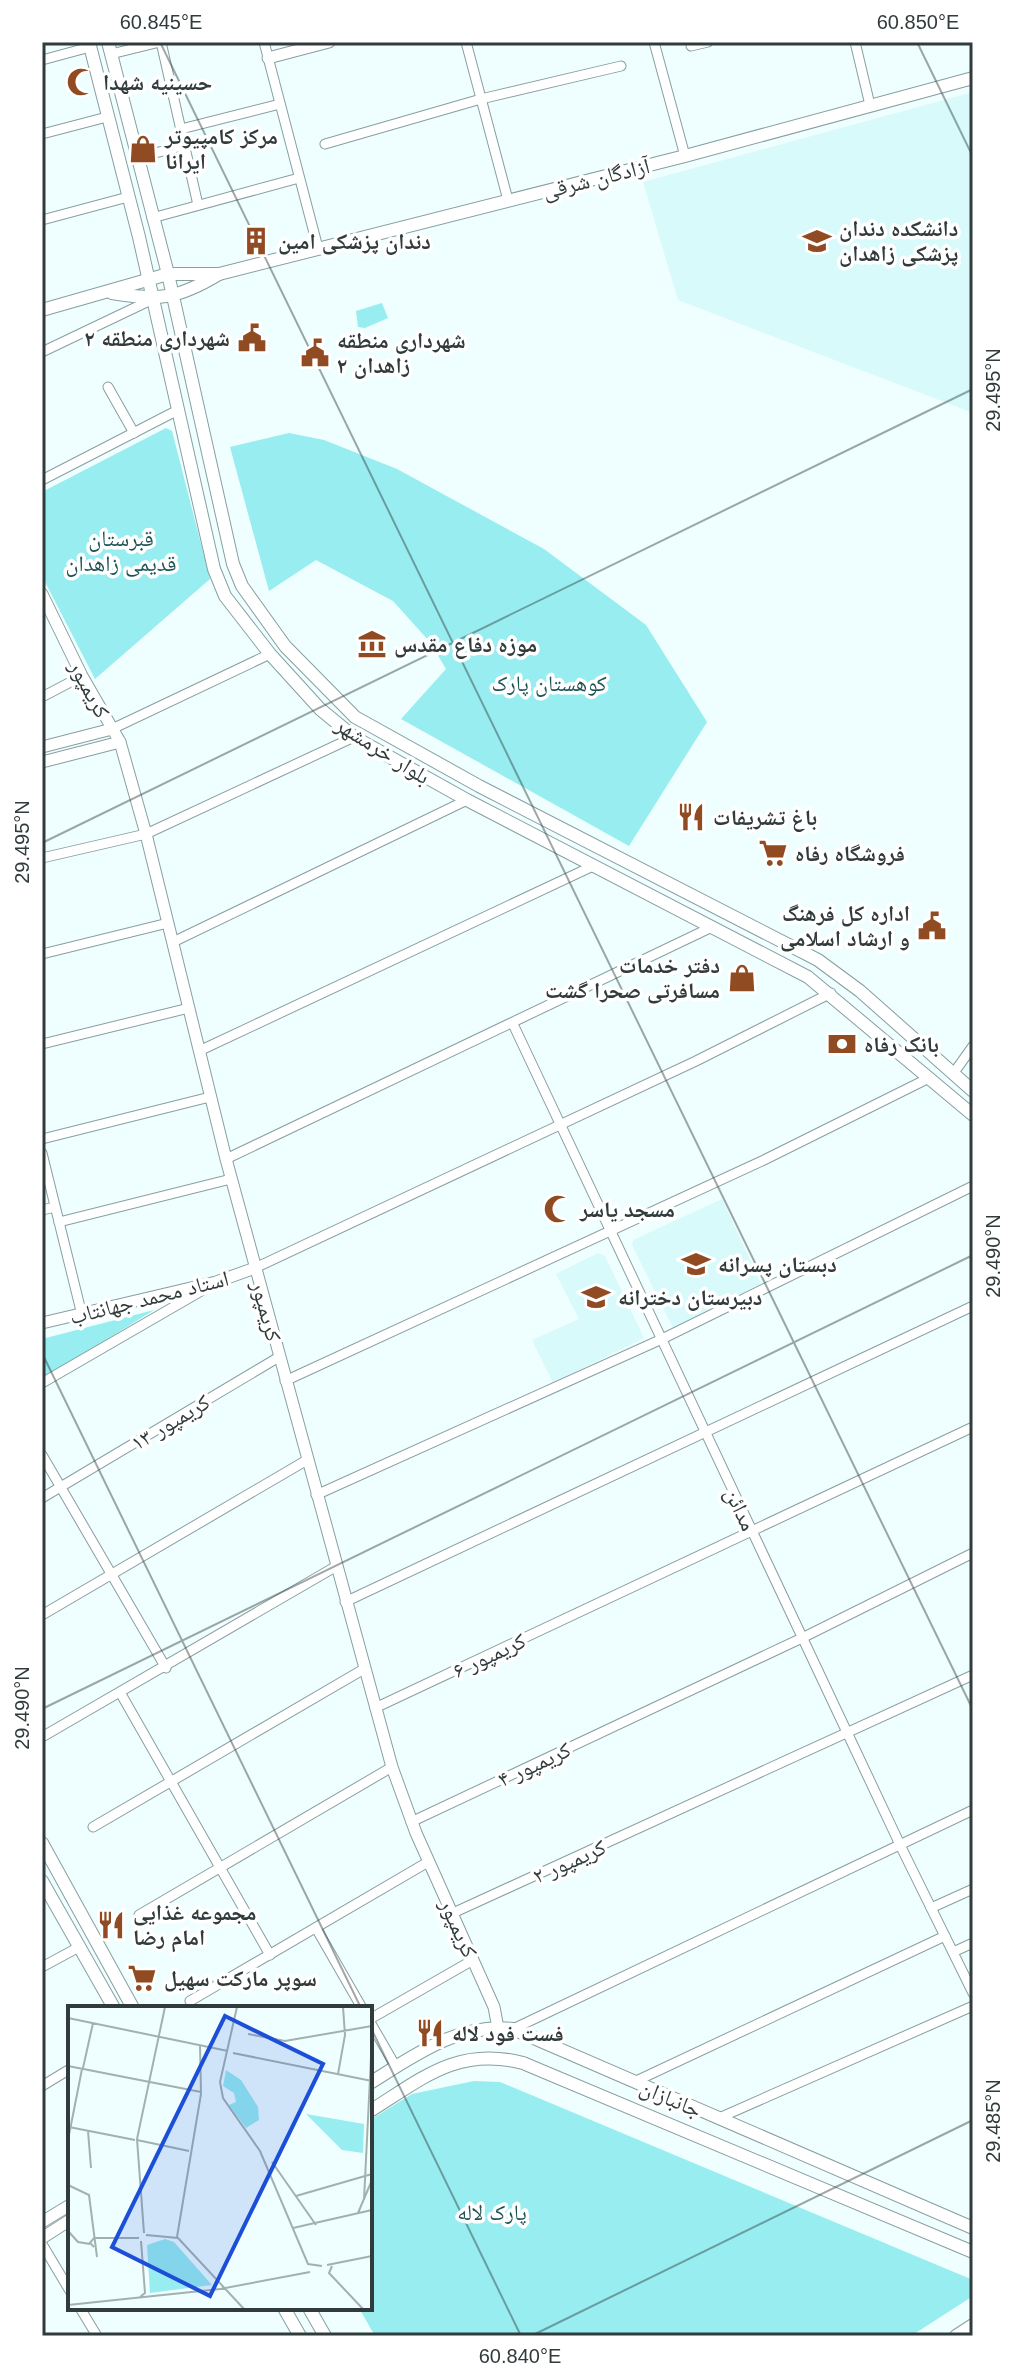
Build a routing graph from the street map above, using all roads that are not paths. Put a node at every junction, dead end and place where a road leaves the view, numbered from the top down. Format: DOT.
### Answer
graph roads {
  1 [pos="160,42"];
  2 [pos="264,42"];
  3 [pos="329,42"];
  4 [pos="466,42"];
  5 [pos="654,42"];
  6 [pos="708,42"];
  7 [pos="855,42"];
  8 [pos="316,44"];
  9 [pos="89,45"];
  10 [pos="691,46"];
  11 [pos="110,48"];
  12 [pos="268,58"];
  13 [pos="42,60"];
  14 [pos="621,66"];
  15 [pos="973,78"];
  16 [pos="481,99"];
  17 [pos="280,104"];
  18 [pos="870,105"];
  19 [pos="107,117"];
  20 [pos="181,129"];
  21 [pos="42,134"];
  22 [pos="325,144"];
  23 [pos="185,145"];
  24 [pos="685,156"];
  25 [pos="137,158"];
  26 [pos="299,178"];
  27 [pos="128,197"];
  28 [pos="508,200"];
  29 [pos="198,205"];
  30 [pos="152,218"];
  31 [pos="42,220"];
  32 [pos="318,248"];
  33 [pos="168,274"];
  34 [pos="219,274"];
  35 [pos="148,279"];
  36 [pos="112,293"];
  37 [pos="172,295"];
  38 [pos="152,300"];
  39 [pos="42,310"];
  40 [pos="42,352"];
  41 [pos="108,387"];
  42 [pos="178,410"];
  43 [pos="134,433"];
  44 [pos="210,464"];
  45 [pos="191,468"];
  46 [pos="42,480"];
  47 [pos="42,594"];
  48 [pos="270,654"];
  49 [pos="82,676"];
  50 [pos="42,697"];
  51 [pos="112,729"];
  52 [pos="354,737"];
  53 [pos="120,742"];
  54 [pos="42,747"];
  55 [pos="42,762"];
  56 [pos="467,800"];
  57 [pos="533,814"];
  58 [pos="524,830"];
  59 [pos="146,834"];
  60 [pos="42,858"];
  61 [pos="593,866"];
  62 [pos="168,923"];
  63 [pos="712,927"];
  64 [pos="173,942"];
  65 [pos="42,954"];
  66 [pos="831,993"];
  67 [pos="189,1008"];
  68 [pos="513,1024"];
  69 [pos="42,1044"];
  70 [pos="973,1046"];
  71 [pos="199,1051"];
  72 [pos="953,1074"];
  73 [pos="929,1078"];
  74 [pos="973,1091"];
  75 [pos="210,1097"];
  76 [pos="973,1115"];
  77 [pos="559,1123"];
  78 [pos="42,1139"];
  79 [pos="42,1156"];
  80 [pos="226,1159"];
  81 [pos="231,1179"];
  82 [pos="973,1186"];
  83 [pos="55,1207"];
  84 [pos="42,1210"];
  85 [pos="59,1222"];
  86 [pos="611,1230"];
  87 [pos="255,1268"];
  88 [pos="216,1282"];
  89 [pos="973,1306"];
  90 [pos="82,1315"];
  91 [pos="42,1323"];
  92 [pos="662,1339"];
  93 [pos="279,1357"];
  94 [pos="285,1381"];
  95 [pos="42,1383"];
  96 [pos="973,1427"];
  97 [pos="705,1432"];
  98 [pos="42,1455"];
  99 [pos="307,1460"];
  100 [pos="61,1487"];
  101 [pos="316,1495"];
  102 [pos="42,1498"];
  103 [pos="752,1531"];
  104 [pos="973,1553"];
  105 [pos="335,1567"];
  106 [pos="111,1574"];
  107 [pos="345,1602"];
  108 [pos="42,1615"];
  109 [pos="802,1638"];
  110 [pos="166,1668"];
  111 [pos="364,1669"];
  112 [pos="973,1675"];
  113 [pos="121,1694"];
  114 [pos="375,1708"];
  115 [pos="847,1733"];
  116 [pos="42,1737"];
  117 [pos="392,1767"];
  118 [pos="171,1782"];
  119 [pos="973,1810"];
  120 [pos="411,1822"];
  121 [pos="93,1827"];
  122 [pos="42,1843"];
  123 [pos="900,1845"];
  124 [pos="428,1862"];
  125 [pos="220,1867"];
  126 [pos="42,1881"];
  127 [pos="973,1889"];
  128 [pos="931,1908"];
  129 [pos="453,1913"];
  130 [pos="139,1915"];
  131 [pos="316,1928"];
  132 [pos="945,1936"];
  133 [pos="973,1943"];
  134 [pos="79,1947"];
  135 [pos="953,1952"];
  136 [pos="270,1955"];
  137 [pos="473,1960"];
  138 [pos="42,1967"];
  139 [pos="973,1993"];
  140 [pos="190,2001"];
  141 [pos="113,2006"];
  142 [pos="132,2006"];
  143 [pos="361,2006"];
  144 [pos="973,2006"];
  145 [pos="372,2020"];
  146 [pos="372,2025"];
  147 [pos="498,2028"];
  148 [pos="513,2029"];
  149 [pos="396,2067"];
  150 [pos="68,2070"];
  151 [pos="372,2082"];
  152 [pos="634,2082"];
  153 [pos="42,2086"];
  154 [pos="372,2110"];
  155 [pos="719,2118"];
  156 [pos="68,2206"];
  157 [pos="43,2218"];
  158 [pos="68,2221"];
  159 [pos="973,2228"];
  160 [pos="53,2231"];
  161 [pos="42,2238"];
  162 [pos="42,2244"];
  163 [pos="973,2252"];
  164 [pos="68,2288"];
  165 [pos="81,2310"];
  166 [pos="285,2310"];
  167 [pos="310,2310"];
  168 [pos="973,2325"];
  169 [pos="97,2336"];
  170 [pos="300,2336"];
  171 [pos="325,2336"];
  172 [pos="956,2336"];
  1 -- 11 [label="street"];
  1 -- 20 [label="street"];
  2 -- 12 [label="street"];
  3 -- 8 [label="street"];
  4 -- 16 [label="street"];
  5 -- 24 [label="street"];
  6 -- 10 [label="street"];
  7 -- 18 [label="street"];
  8 -- 12 [label="street"];
  9 -- 13 [label="street"];
  9 -- 19 [label="main road, بلوار خرمشهر"];
  11 -- 25 [label="main road, بلوار خرمشهر"];
  12 -- 17 [label="street"];
  14 -- 16 [label="street"];
  15 -- 18 [label="main road, آزادگان شرقی"];
  16 -- 22 [label="street"];
  16 -- 28 [label="street"];
  17 -- 20 [label="street"];
  17 -- 26 [label="street"];
  18 -- 24 [label="main road, آزادگان شرقی"];
  19 -- 21 [label="street"];
  19 -- 27 [label="main road, بلوار خرمشهر"];
  20 -- 23 [label="street"];
  23 -- 25 [label="street"];
  23 -- 29 [label="street"];
  24 -- 28 [label="main road, آزادگان شرقی"];
  25 -- 30 [label="main road, بلوار خرمشهر"];
  26 -- 29 [label="street"];
  26 -- 32 [label="street"];
  27 -- 31 [label="street"];
  27 -- 35 [label="main road, بلوار خرمشهر"];
  28 -- 32 [label="main road, آزادگان شرقی"];
  29 -- 30 [label="street"];
  30 -- 33 [label="main road, بلوار خرمشهر"];
  32 -- 34 [label="main road, آزادگان شرقی"];
  33 -- 34 [label="main road"];
  33 -- 35 [label="main road"];
  33 -- 37 [label="main road, بلوار خرمشهر"];
  34 -- 37 [label="main road"];
  35 -- 36 [label="main road"];
  35 -- 38 [label="main road, بلوار خرمشهر"];
  36 -- 38 [label="main road"];
  36 -- 39 [label="main road"];
  37 -- 38 [label="main road"];
  37 -- 44 [label="main road, بلوار خرمشهر"];
  38 -- 40 [label="street"];
  38 -- 42 [label="main road, بلوار خرمشهر"];
  41 -- 43 [label="street"];
  42 -- 43 [label="street"];
  42 -- 45 [label="main road, بلوار خرمشهر"];
  43 -- 46 [label="street"];
  44 -- 45 [label="main road"];
  44 -- 57 [label="main road, بلوار خرمشهر"];
  45 -- 48 [label="main road, بلوار خرمشهر"];
  47 -- 49 [label="street, کریمپور"];
  48 -- 51 [label="street"];
  48 -- 52 [label="main road, بلوار خرمشهر"];
  49 -- 50 [label="street"];
  49 -- 51 [label="street, کریمپور"];
  51 -- 53 [label="street, کریمپور"];
  51 -- 54 [label="street"];
  52 -- 56 [label="main road, بلوار خرمشهر"];
  52 -- 59 [label="street"];
  53 -- 55 [label="street"];
  53 -- 59 [label="street, کریمپور"];
  56 -- 58 [label="main road, بلوار خرمشهر"];
  56 -- 64 [label="street"];
  57 -- 58 [label="main road"];
  57 -- 72 [label="main road, بلوار خرمشهر"];
  58 -- 61 [label="main road, بلوار خرمشهر"];
  59 -- 60 [label="street"];
  59 -- 62 [label="street, کریمپور"];
  61 -- 63 [label="main road, بلوار خرمشهر"];
  61 -- 71 [label="street"];
  62 -- 64 [label="street, کریمپور"];
  62 -- 65 [label="street"];
  63 -- 66 [label="main road, بلوار خرمشهر"];
  63 -- 68 [label="street"];
  64 -- 67 [label="street, کریمپور"];
  66 -- 73 [label="main road, بلوار خرمشهر"];
  66 -- 77 [label="street"];
  67 -- 69 [label="street"];
  67 -- 71 [label="street, کریمپور"];
  68 -- 77 [label="street, مدائن"];
  68 -- 80 [label="street"];
  70 -- 72 [label="street"];
  71 -- 75 [label="street, کریمپور"];
  72 -- 74 [label="main road, بلوار خرمشهر"];
  73 -- 76 [label="main road, بلوار خرمشهر"];
  73 -- 86 [label="street"];
  75 -- 78 [label="street"];
  75 -- 80 [label="street, کریمپور"];
  77 -- 86 [label="street, مدائن"];
  77 -- 87 [label="street"];
  79 -- 83 [label="street"];
  80 -- 81 [label="street, کریمپور"];
  81 -- 85 [label="street"];
  81 -- 87 [label="street, کریمپور"];
  82 -- 92 [label="street"];
  83 -- 84 [label="street"];
  83 -- 85 [label="street"];
  85 -- 90 [label="street"];
  86 -- 92 [label="street, مدائن"];
  86 -- 94 [label="street"];
  87 -- 88 [label="street, استاد محمد جهانتاب"];
  87 -- 93 [label="street, کریمپور"];
  88 -- 90 [label="street, استاد محمد جهانتاب"];
  88 -- 95 [label="street"];
  89 -- 97 [label="street"];
  90 -- 91 [label="street, استاد محمد جهانتاب"];
  92 -- 97 [label="street, مدائن"];
  92 -- 101 [label="street"];
  93 -- 94 [label="street, کریمپور"];
  93 -- 100 [label="street, کریمپور ۱۳"];
  94 -- 99 [label="street, کریمپور"];
  96 -- 103 [label="street, کریمپور ۶"];
  97 -- 103 [label="street, مدائن"];
  97 -- 107 [label="street"];
  98 -- 100 [label="street"];
  99 -- 101 [label="street, کریمپور"];
  99 -- 106 [label="street"];
  100 -- 102 [label="street, کریمپور ۱۳"];
  100 -- 106 [label="street"];
  101 -- 105 [label="street, کریمپور"];
  103 -- 109 [label="street, مدائن"];
  103 -- 114 [label="street, کریمپور ۶"];
  104 -- 109 [label="street, کریمپور ۴"];
  105 -- 107 [label="street, کریمپور"];
  105 -- 110 [label="street"];
  106 -- 108 [label="street"];
  106 -- 110 [label="street"];
  107 -- 111 [label="street, کریمپور"];
  109 -- 115 [label="street, مدائن"];
  109 -- 120 [label="street, کریمپور ۴"];
  110 -- 113 [label="street"];
  111 -- 114 [label="street, کریمپور"];
  111 -- 118 [label="street"];
  112 -- 115 [label="street, کریمپور ۲"];
  113 -- 116 [label="street"];
  113 -- 118 [label="street"];
  114 -- 117 [label="street, کریمپور"];
  115 -- 123 [label="street, مدائن"];
  115 -- 129 [label="street, کریمپور ۲"];
  117 -- 120 [label="street, کریمپور"];
  117 -- 125 [label="street"];
  118 -- 121 [label="street"];
  118 -- 125 [label="street"];
  119 -- 123 [label="street"];
  120 -- 124 [label="street, کریمپور"];
  122 -- 142 [label="main road"];
  123 -- 128 [label="street, مدائن"];
  123 -- 148 [label="street"];
  124 -- 129 [label="street, کریمپور"];
  124 -- 131 [label="street"];
  125 -- 130 [label="street"];
  125 -- 136 [label="street"];
  126 -- 134 [label="main road"];
  127 -- 128 [label="street"];
  128 -- 132 [label="street, مدائن"];
  129 -- 137 [label="street, کریمپور"];
  131 -- 136 [label="street"];
  131 -- 143 [label="street"];
  132 -- 135 [label="street, مدائن"];
  132 -- 152 [label="street"];
  133 -- 135 [label="street"];
  134 -- 138 [label="street"];
  134 -- 141 [label="main road"];
  135 -- 139 [label="street, مدائن"];
  136 -- 140 [label="street"];
  137 -- 145 [label="street"];
  137 -- 147 [label="street, کریمپور"];
  144 -- 155 [label="street"];
  146 -- 149 [label="street"];
  147 -- 148 [label="main road, جانبازان"];
  147 -- 149 [label="main road, جانبازان"];
  148 -- 152 [label="main road, جانبازان"];
  149 -- 151 [label="main road, جانبازان"];
  150 -- 153 [label="street"];
  152 -- 155 [label="main road, جانبازان"];
  154 -- 163 [label="main road, جانبازان"];
  155 -- 159 [label="main road, جانبازان"];
  156 -- 157 [label="street"];
  157 -- 160 [label="street"];
  158 -- 160 [label="street"];
  160 -- 161 [label="street"];
  162 -- 164 [label="street"];
  165 -- 169 [label="street"];
  166 -- 170 [label="main road"];
  167 -- 171 [label="main road"];
  168 -- 172 [label="main road"];
}
